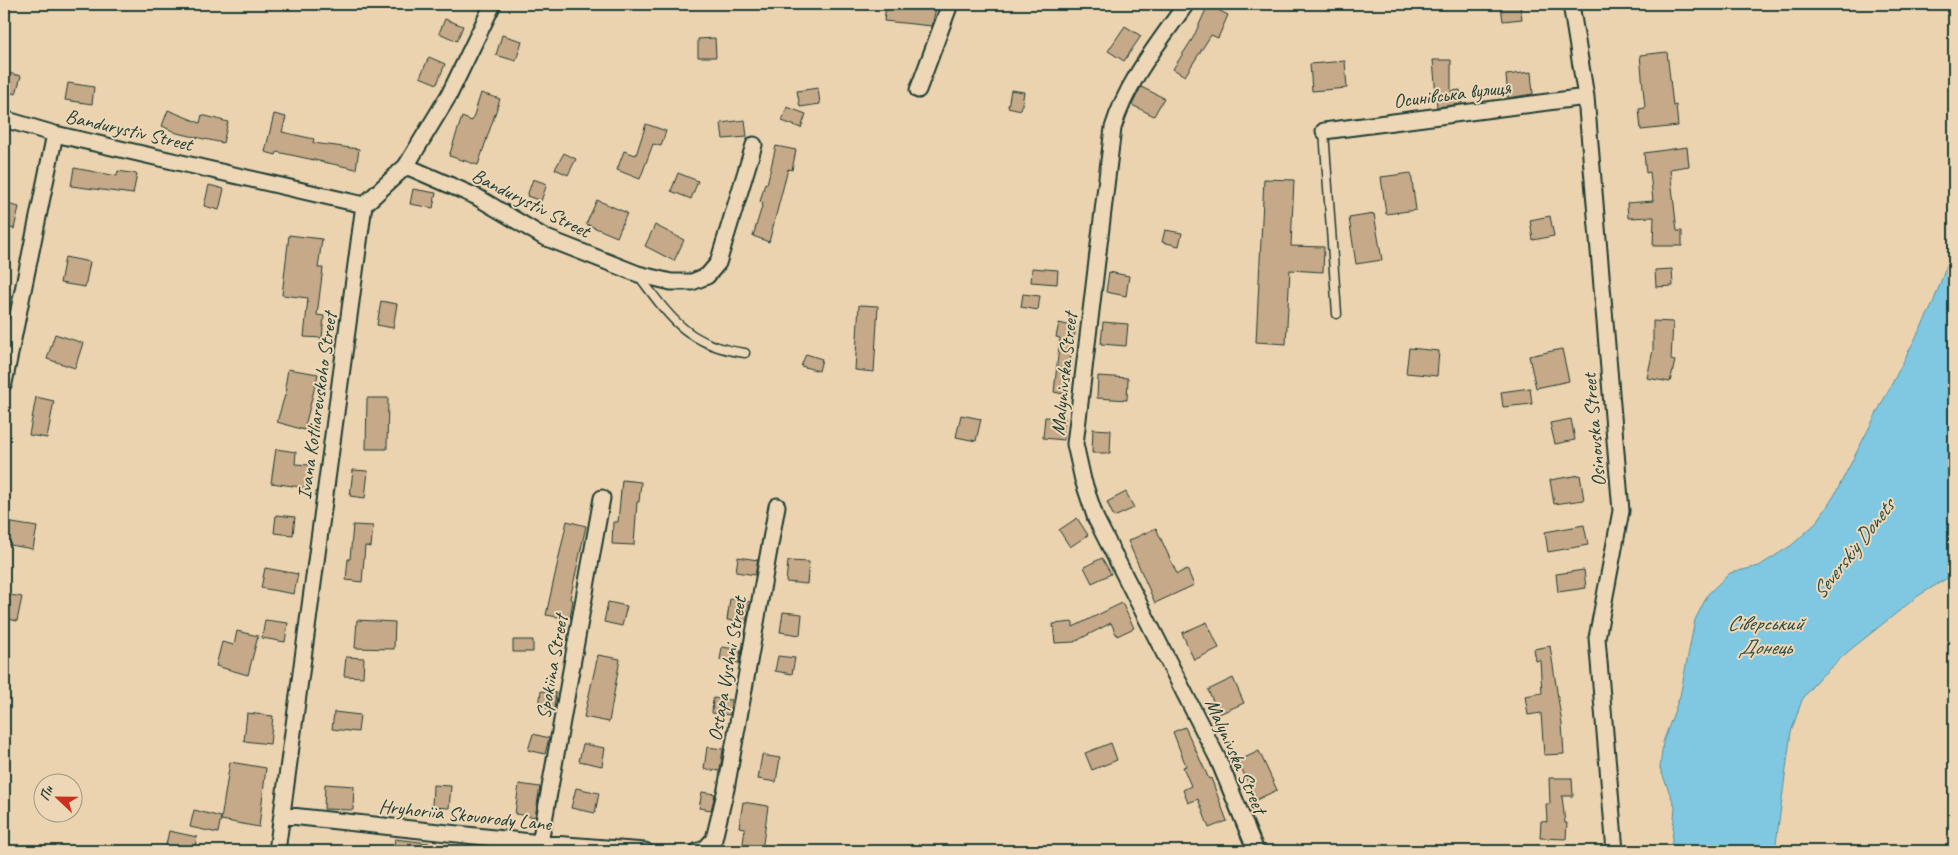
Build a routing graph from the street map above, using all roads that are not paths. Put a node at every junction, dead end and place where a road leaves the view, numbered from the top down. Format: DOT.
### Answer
graph roads {
  1 [pos="493,4"];
  2 [pos="950,4"];
  3 [pos="1186,4"];
  4 [pos="1571,4"];
  5 [pos="918,90"];
  6 [pos="1586,97"];
  7 [pos="4,119"];
  8 [pos="1324,131"];
  9 [pos="55,134"];
  10 [pos="754,145"];
  11 [pos="406,166"];
  12 [pos="364,205"];
  13 [pos="638,274"];
  14 [pos="1337,314"];
  15 [pos="745,353"];
  16 [pos="4,383"];
  17 [pos="602,498"];
  18 [pos="777,506"];
  19 [pos="282,815"];
  20 [pos="540,843"];
  21 [pos="277,851"];
  22 [pos="645,851"];
  23 [pos="698,851"];
  24 [pos="1256,851"];
  25 [pos="1615,851"];
  1 -- 11 [label="street"];
  2 -- 5 [label="street"];
  3 -- 24 [label="street, Malynivska Street"];
  4 -- 6 [label="street, Osinovska Street"];
  6 -- 8 [label="street, Осинівська вулиця"];
  6 -- 25 [label="street, Osinovska Street"];
  7 -- 9 [label="street, Bandurystiv Street"];
  8 -- 14 [label="lane"];
  9 -- 12 [label="street, Bandurystiv Street"];
  9 -- 16 [label="street"];
  10 -- 13 [label="street, Bandurystiv Street"];
  11 -- 12 [label="street"];
  11 -- 13 [label="street, Bandurystiv Street"];
  12 -- 19 [label="street, Ivana Kotliarevskoho Street"];
  13 -- 15 [label="lane"];
  17 -- 20 [label="street, Spokiina Street"];
  18 -- 23 [label="street, Ostapa Vyshni Street"];
  19 -- 20 [label="street, Hryhoriia Skovorody Lane"];
  19 -- 21 [label="street, Ivana Kotliarevskoho Street"];
  20 -- 22 [label="street, Hryhoriia Skovorody Lane"];
}
